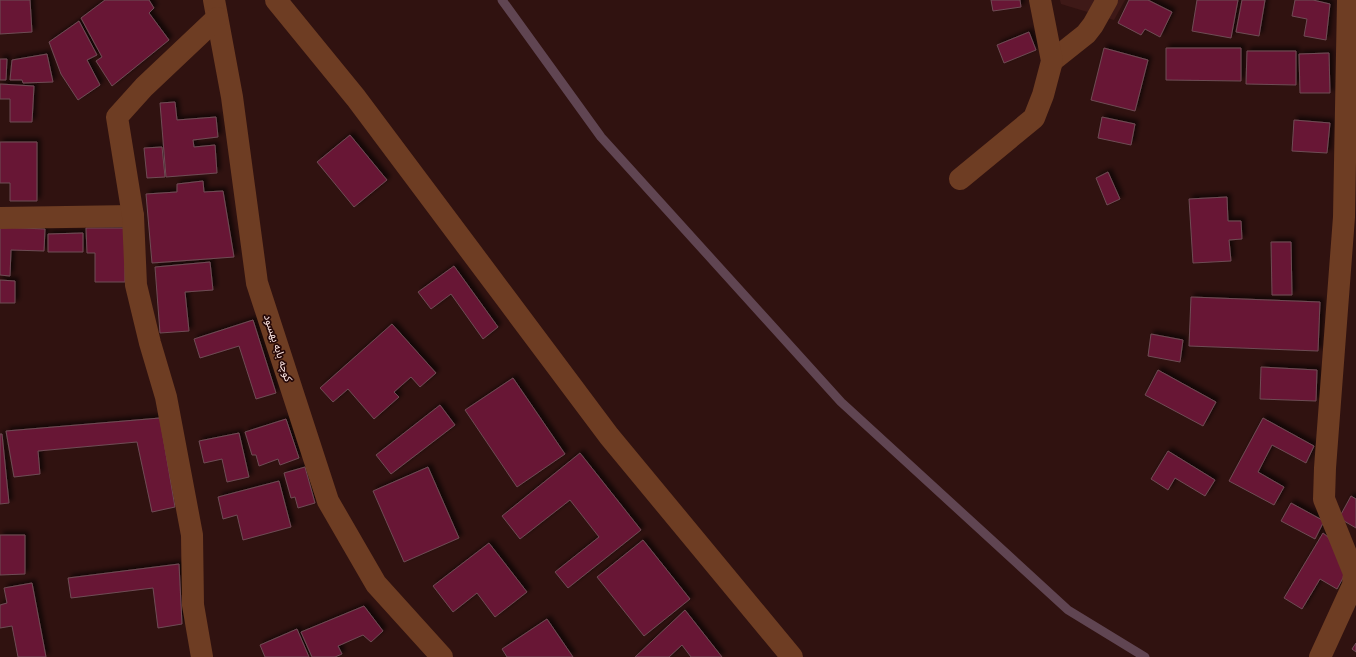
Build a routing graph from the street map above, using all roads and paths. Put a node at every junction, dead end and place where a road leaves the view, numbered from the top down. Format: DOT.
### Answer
graph roads {
  1 [pos="276,0"];
  2 [pos="1040,0"];
  3 [pos="1107,0"];
  4 [pos="1348,0"];
  5 [pos="215,9"];
  6 [pos="1052,61"];
  7 [pos="960,179"];
  8 [pos="133,216"];
  9 [pos="1350,217"];
  10 [pos="0,218"];
  11 [pos="202,657"];
  12 [pos="442,657"];
  13 [pos="792,657"];
  14 [pos="1320,657"];
  1 -- 13 [label="street"];
  2 -- 6 [label="street"];
  3 -- 6 [label="street"];
  4 -- 9 [label="street"];
  5 -- 8 [label="street"];
  5 -- 12 [label="street, کوچه بابه بهسود"];
  6 -- 7 [label="street"];
  8 -- 10 [label="street"];
  8 -- 11 [label="street"];
  9 -- 14 [label="street"];
}
